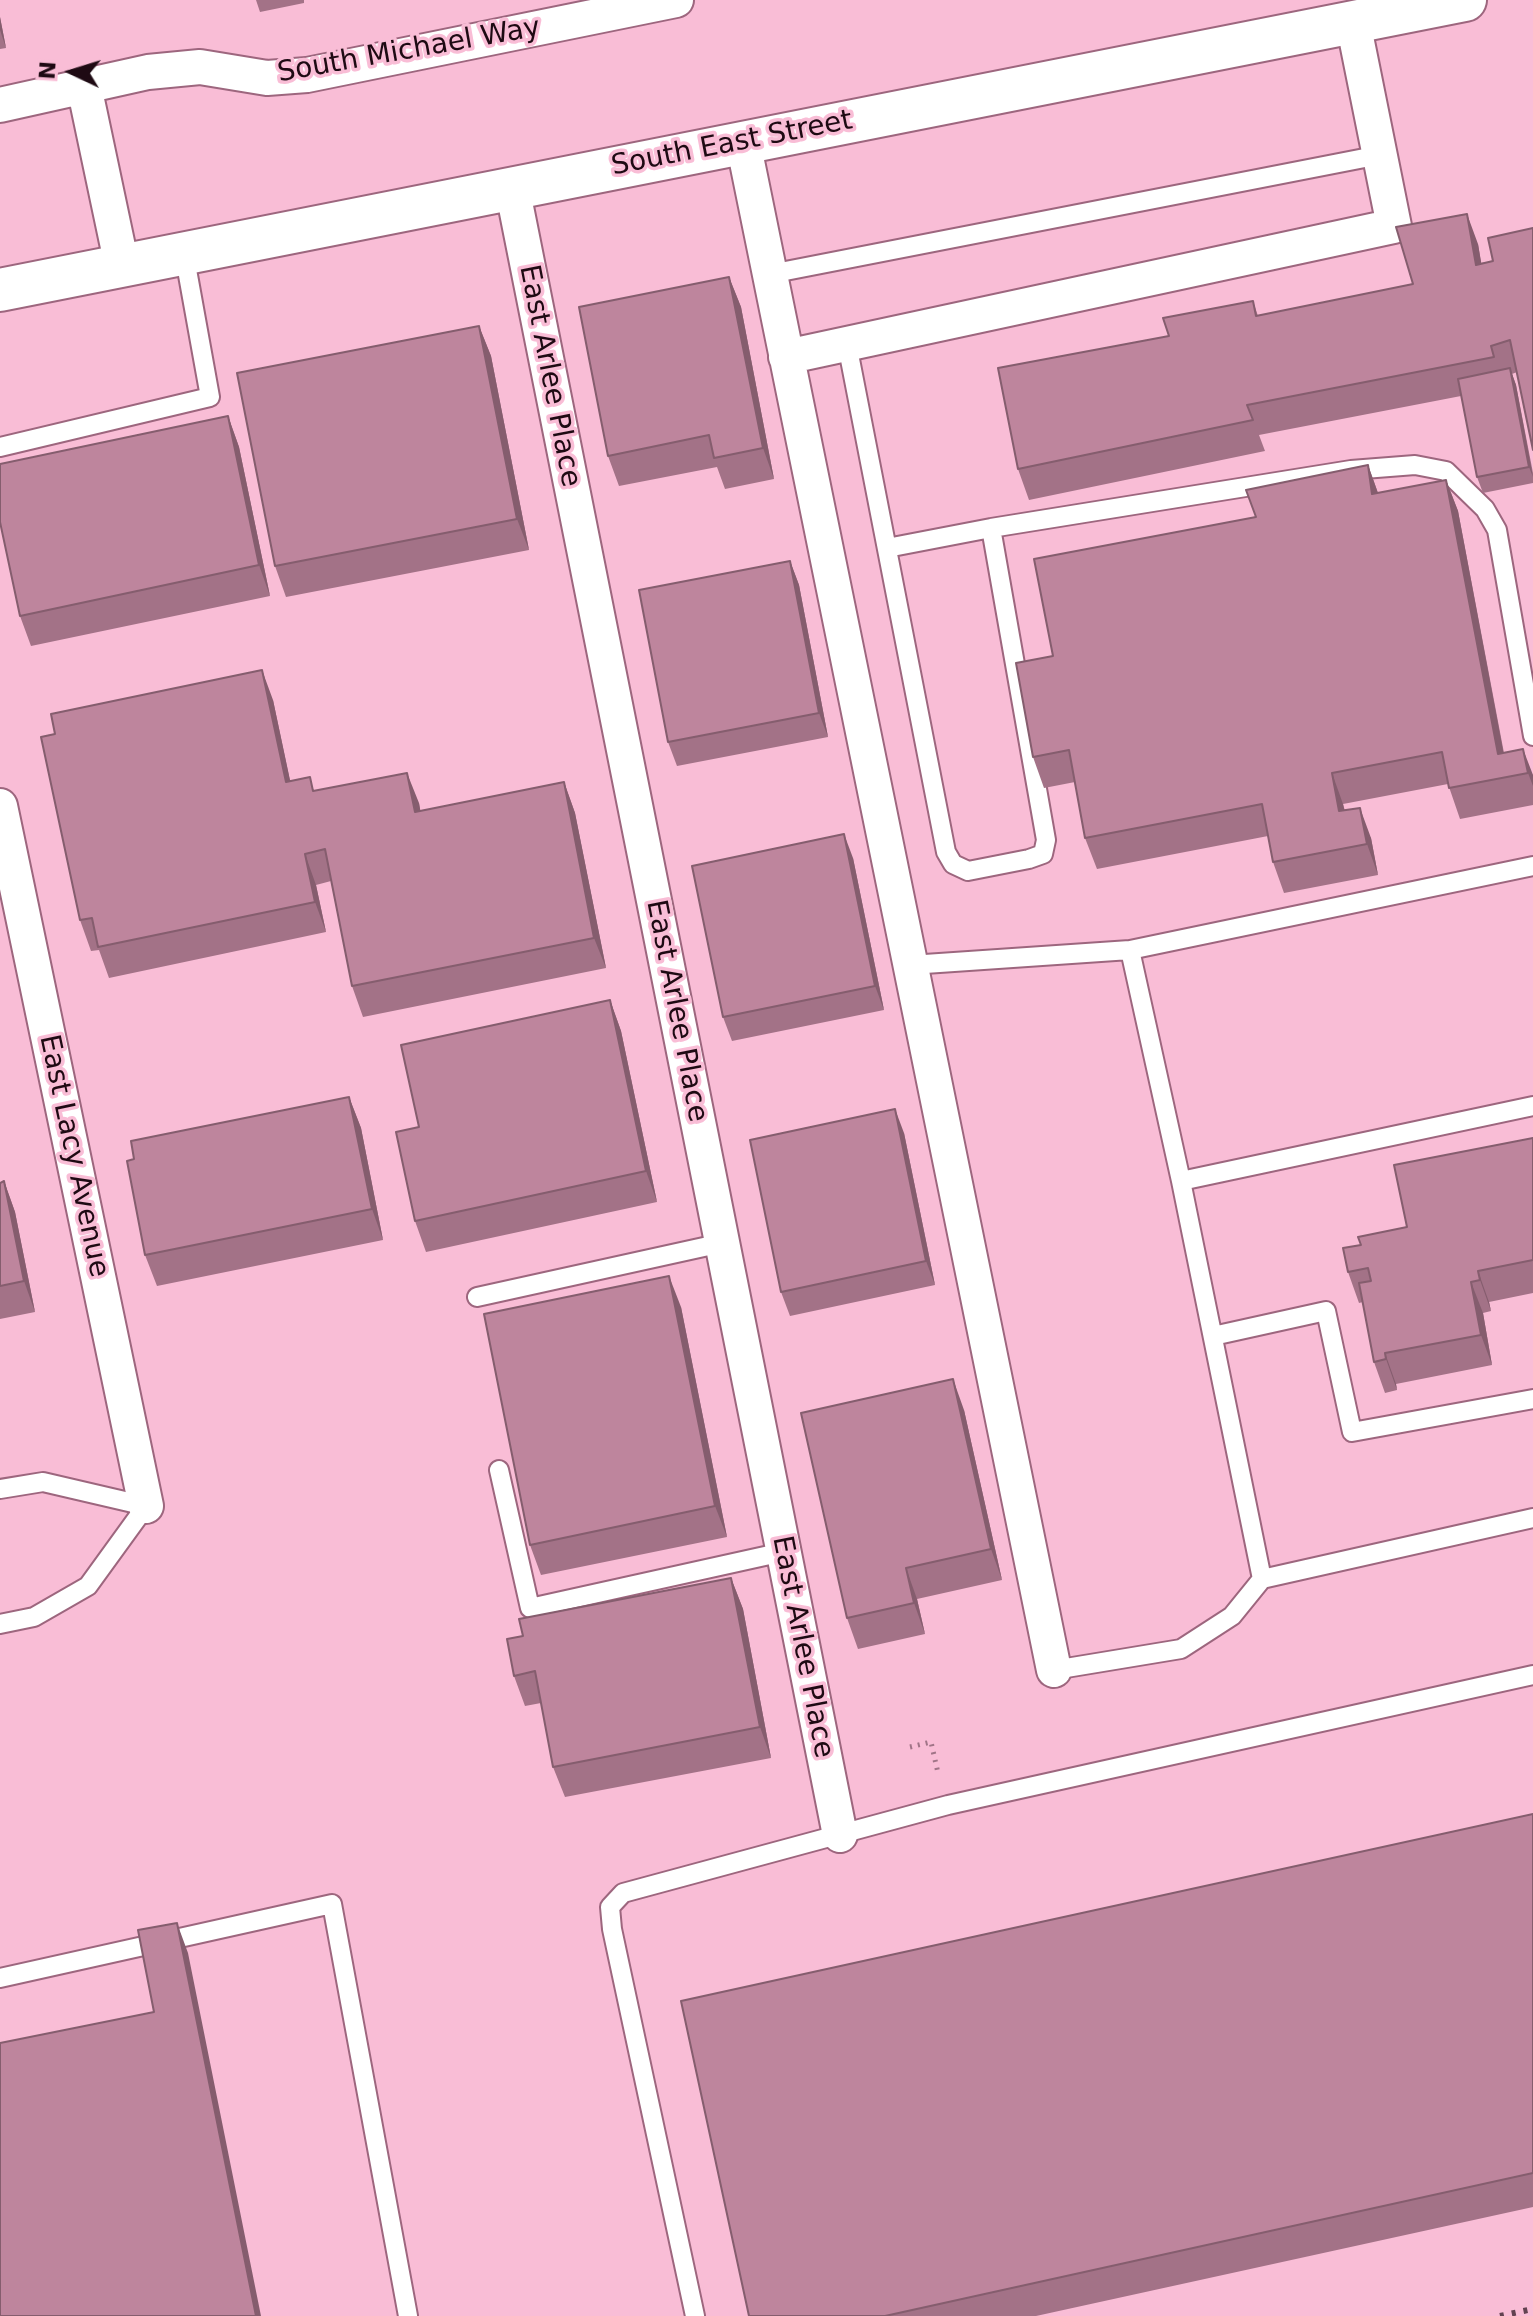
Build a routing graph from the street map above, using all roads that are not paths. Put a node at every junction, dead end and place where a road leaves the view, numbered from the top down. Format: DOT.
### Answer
graph roads {
  1 [pos="676,0"];
  2 [pos="1465,0"];
  3 [pos="1353,22"];
  4 [pos="84,86"];
  5 [pos="0,105"];
  6 [pos="743,142"];
  7 [pos="1380,155"];
  8 [pos="512,187"];
  9 [pos="184,253"];
  10 [pos="122,266"];
  11 [pos="770,274"];
  12 [pos="0,290"];
  13 [pos="847,344"];
  14 [pos="786,357"];
  15 [pos="0,447"];
  16 [pos="991,528"];
  17 [pos="887,548"];
  18 [pos="1533,736"];
  19 [pos="0,806"];
  20 [pos="1533,866"];
  21 [pos="1130,950"];
  22 [pos="910,965"];
  23 [pos="1533,1106"];
  24 [pos="1181,1181"];
  25 [pos="722,1243"];
  26 [pos="477,1297"];
  27 [pos="1213,1336"];
  28 [pos="1533,1399"];
  29 [pos="499,1470"];
  30 [pos="0,1489"];
  31 [pos="146,1506"];
  32 [pos="1533,1518"];
  33 [pos="783,1552"];
  34 [pos="1262,1579"];
  35 [pos="0,1624"];
  36 [pos="1054,1670"];
  37 [pos="1533,1675"];
  38 [pos="840,1835"];
  39 [pos="0,1978"];
  40 [pos="408,2316"];
  41 [pos="695,2316"];
  1 -- 4 [label="street, South Michael Way"];
  2 -- 3 [label="street, South East Street"];
  3 -- 6 [label="street, South East Street"];
  3 -- 7 [label="street"];
  4 -- 5 [label="street, South Michael Way"];
  4 -- 10 [label="street"];
  6 -- 8 [label="street, South East Street"];
  6 -- 11 [label="street"];
  7 -- 11 [label="lane"];
  7 -- 13 [label="street"];
  8 -- 9 [label="street, South East Street"];
  8 -- 25 [label="street, East Arlee Place"];
  9 -- 10 [label="street, South East Street"];
  9 -- 15 [label="lane"];
  10 -- 12 [label="street, South East Street"];
  11 -- 14 [label="street"];
  13 -- 14 [label="street"];
  13 -- 17 [label="lane"];
  14 -- 22 [label="street"];
  16 -- 17 [label="lane"];
  16 -- 17 [label="lane"];
  16 -- 18 [label="lane"];
  19 -- 31 [label="street, East Lacy Avenue"];
  20 -- 21 [label="lane"];
  21 -- 22 [label="lane"];
  21 -- 24 [label="lane"];
  22 -- 36 [label="street"];
  23 -- 24 [label="lane"];
  24 -- 27 [label="lane"];
  25 -- 26 [label="lane"];
  25 -- 33 [label="street, East Arlee Place"];
  27 -- 28 [label="lane"];
  27 -- 34 [label="lane"];
  29 -- 33 [label="lane"];
  30 -- 31 [label="lane"];
  31 -- 35 [label="lane"];
  32 -- 34 [label="lane"];
  33 -- 38 [label="street, East Arlee Place"];
  34 -- 36 [label="lane"];
  37 -- 38 [label="lane"];
  38 -- 41 [label="lane"];
  39 -- 40 [label="lane"];
}
